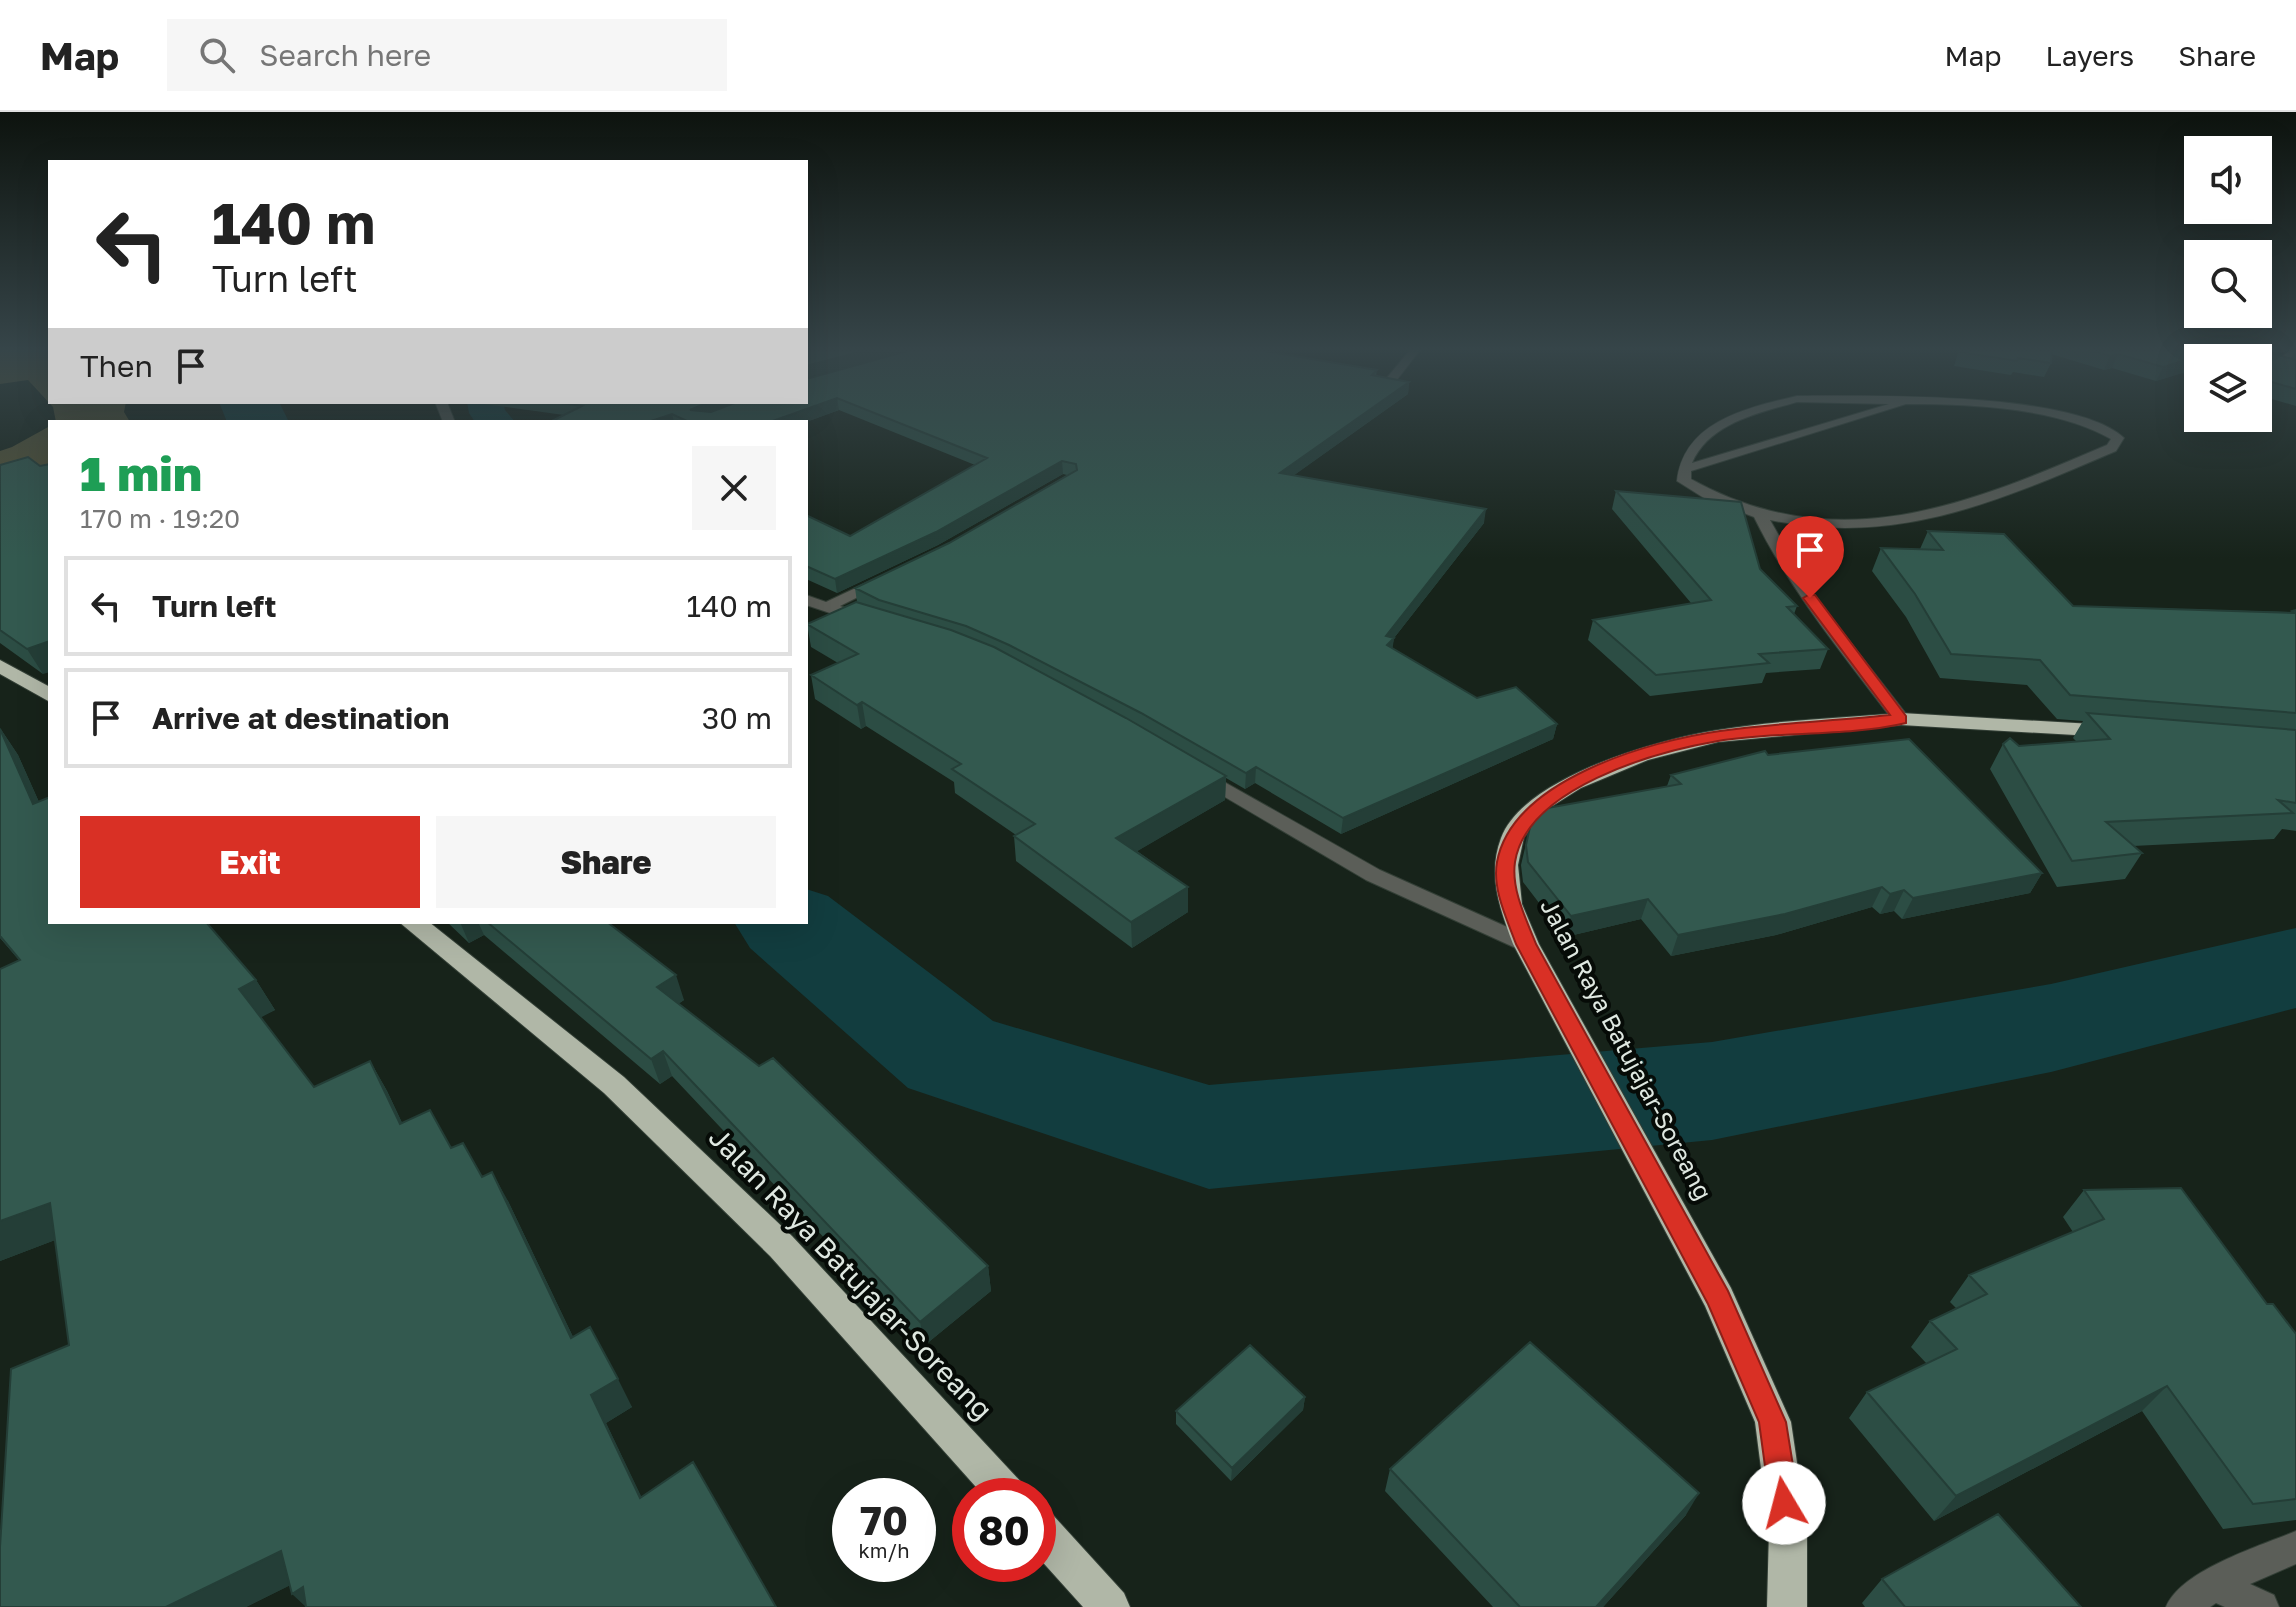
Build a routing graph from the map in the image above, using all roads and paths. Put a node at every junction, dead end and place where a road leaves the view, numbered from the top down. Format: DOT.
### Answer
graph roads {
  1 [pos="1733,420"];
  2 [pos="1850,420"];
  3 [pos="2076,420"];
  4 [pos="1686,469"];
  5 [pos="1760,514"];
  6 [pos="888,576"];
  7 [pos="808,601"];
  8 [pos="825,608"];
  9 [pos="886,625"];
  10 [pos="4,672"];
  11 [pos="48,695"];
  12 [pos="1901,719"];
  13 [pos="2135,733"];
  14 [pos="1187,766"];
  15 [pos="414,924"];
  16 [pos="1526,944"];
  17 [pos="993,1478"];
  18 [pos="2296,1547"];
  19 [pos="1056,1548"];
  20 [pos="2213,1584"];
  21 [pos="1110,1607"];
  22 [pos="1787,1607"];
  23 [pos="2183,1607"];
  24 [pos="2262,1607"];
  1 -- 4 [label="street"];
  2 -- 4 [label="street"];
  3 -- 5 [label="street"];
  4 -- 5 [label="street"];
  5 -- 12 [label="street"];
  6 -- 8 [label="street"];
  7 -- 8 [label="street"];
  8 -- 9 [label="street"];
  10 -- 11 [label="highway"];
  12 -- 13 [label="highway, Jalan Raya Batujajar-Soreang"];
  12 -- 16 [label="highway, Jalan Raya Batujajar-Soreang"];
  14 -- 16 [label="street"];
  15 -- 17 [label="highway, Jalan Raya Batujajar-Soreang"];
  16 -- 22 [label="highway, Jalan Raya Batujajar-Soreang"];
  18 -- 20 [label="street"];
  19 -- 21 [label="highway"];
  20 -- 23 [label="street"];
  20 -- 24 [label="street"];
}
